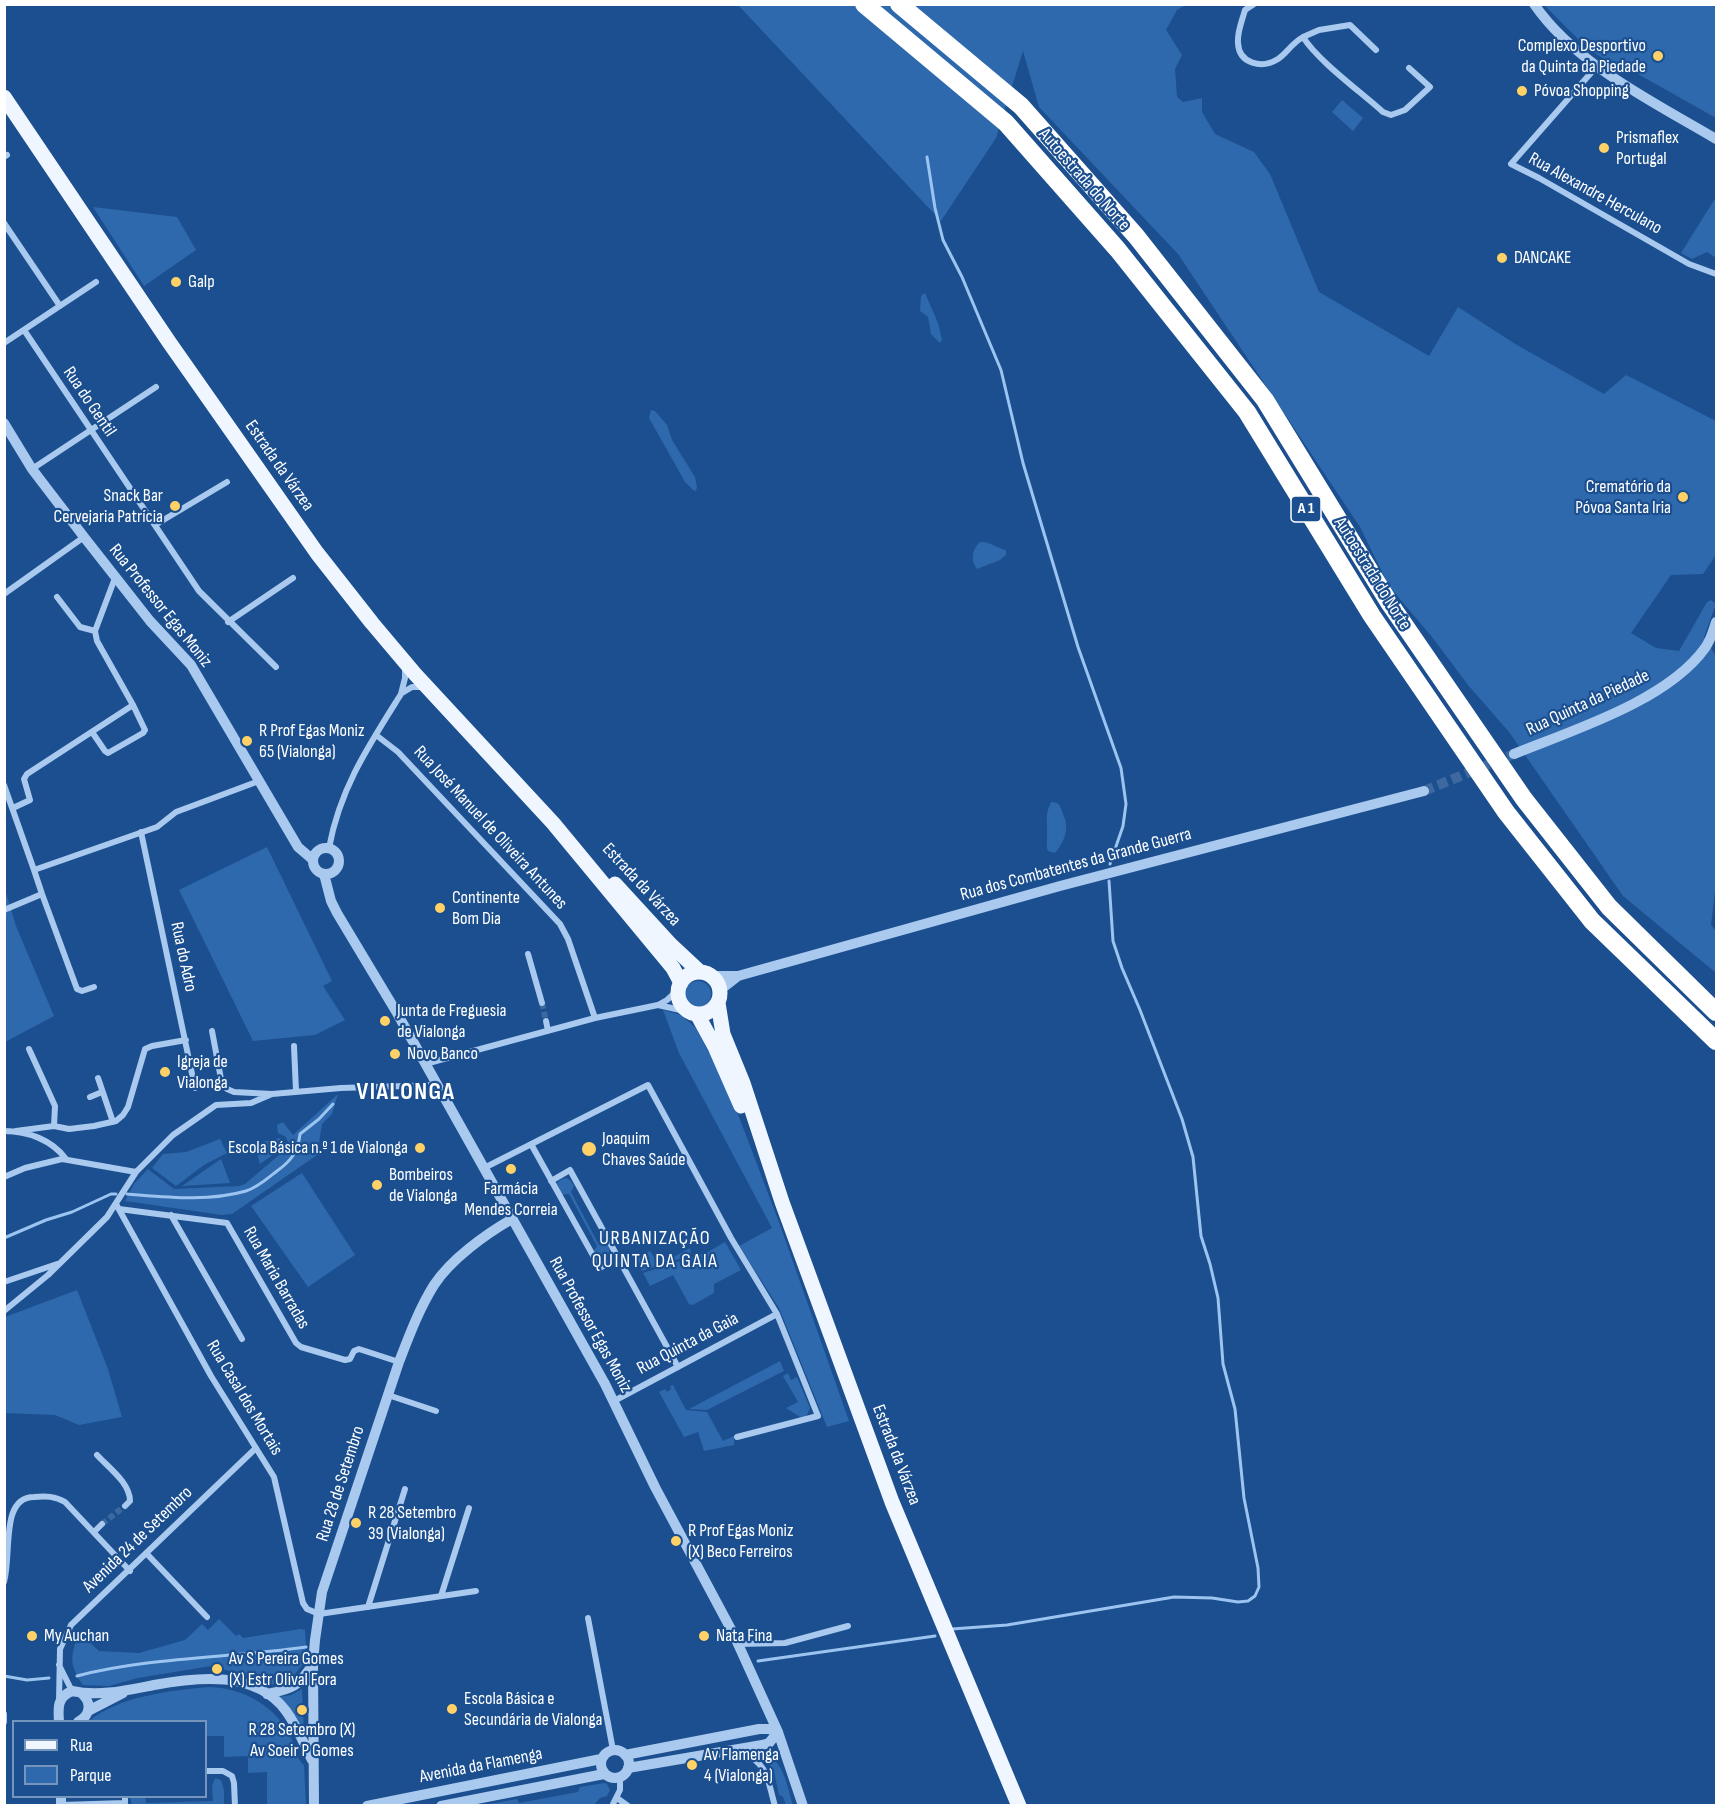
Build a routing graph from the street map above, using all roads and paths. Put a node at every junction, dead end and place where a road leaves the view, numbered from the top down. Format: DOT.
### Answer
graph roads {
  1 [pos="864,4"];
  2 [pos="899,4"];
  3 [pos="1254,4"];
  4 [pos="1534,4"];
  5 [pos="1304,37"];
  6 [pos="1376,50"];
  7 [pos="1597,65"];
  8 [pos="1409,68"];
  9 [pos="6,99"];
  10 [pos="1716,139"];
  11 [pos="4,223"];
  12 [pos="1716,274"];
  13 [pos="96,282"];
  14 [pos="60,306"];
  15 [pos="24,330"];
  16 [pos="4,343"];
  17 [pos="156,387"];
  18 [pos="4,423"];
  19 [pos="90,430"];
  20 [pos="32,469"];
  21 [pos="227,482"];
  22 [pos="155,525"];
  23 [pos="84,537"];
  24 [pos="115,578"];
  25 [pos="293,578"];
  26 [pos="4,594"];
  27 [pos="57,597"];
  28 [pos="228,621"];
  29 [pos="1716,622"];
  30 [pos="95,630"];
  31 [pos="399,656"];
  32 [pos="276,667"];
  33 [pos="428,689"];
  34 [pos="401,694"];
  35 [pos="133,705"];
  36 [pos="92,732"];
  37 [pos="376,735"];
  38 [pos="1514,754"];
  39 [pos="259,781"];
  40 [pos="4,785"];
  41 [pos="1424,791"];
  42 [pos="13,808"];
  43 [pos="553,823"];
  44 [pos="141,832"];
  45 [pos="329,848"];
  46 [pos="312,859"];
  47 [pos="34,870"];
  48 [pos="324,874"];
  49 [pos="42,894"];
  50 [pos="4,910"];
  51 [pos="528,954"];
  52 [pos="705,974"];
  53 [pos="738,976"];
  54 [pos="680,986"];
  55 [pos="94,987"];
  56 [pos="719,996"];
  57 [pos="542,1003"];
  58 [pos="658,1005"];
  59 [pos="1716,1012"];
  60 [pos="693,1013"];
  61 [pos="595,1018"];
  62 [pos="546,1021"];
  63 [pos="549,1030"];
  64 [pos="212,1031"];
  65 [pos="186,1040"];
  66 [pos="1716,1041"];
  67 [pos="294,1046"];
  68 [pos="29,1049"];
  69 [pos="425,1064"];
  70 [pos="98,1078"];
  71 [pos="437,1085"];
  72 [pos="195,1088"];
  73 [pos="296,1091"];
  74 [pos="102,1092"];
  75 [pos="272,1094"];
  76 [pos="90,1097"];
  77 [pos="112,1122"];
  78 [pos="54,1126"];
  79 [pos="4,1131"];
  80 [pos="16,1131"];
  81 [pos="531,1144"];
  82 [pos="66,1159"];
  83 [pos="484,1168"];
  84 [pos="136,1172"];
  85 [pos="4,1177"];
  86 [pos="551,1181"];
  87 [pos="782,1202"];
  88 [pos="118,1207"];
  89 [pos="171,1215"];
  90 [pos="512,1219"];
  91 [pos="619,1257"];
  92 [pos="60,1263"];
  93 [pos="4,1282"];
  94 [pos="4,1311"];
  95 [pos="777,1314"];
  96 [pos="242,1339"];
  97 [pos="399,1362"];
  98 [pos="678,1367"];
  99 [pos="388,1395"];
  100 [pos="614,1401"];
  101 [pos="436,1411"];
  102 [pos="737,1437"];
  103 [pos="255,1448"];
  104 [pos="96,1455"];
  105 [pos="405,1489"];
  106 [pos="125,1506"];
  107 [pos="469,1508"];
  108 [pos="102,1524"];
  109 [pos="94,1532"];
  110 [pos="147,1554"];
  111 [pos="130,1571"];
  112 [pos="4,1582"];
  113 [pos="476,1591"];
  114 [pos="441,1596"];
  115 [pos="368,1607"];
  116 [pos="319,1614"];
  117 [pos="207,1617"];
  118 [pos="588,1618"];
  119 [pos="848,1626"];
  120 [pos="738,1644"];
  121 [pos="58,1664"];
  122 [pos="313,1664"];
  123 [pos="126,1691"];
  124 [pos="76,1692"];
  125 [pos="267,1694"];
  126 [pos="769,1709"];
  127 [pos="88,1711"];
  128 [pos="59,1712"];
  129 [pos="4,1714"];
  130 [pos="981,1719"];
  131 [pos="81,1720"];
  132 [pos="4,1722"];
  133 [pos="759,1729"];
  134 [pos="778,1732"];
  135 [pos="762,1745"];
  136 [pos="740,1749"];
  137 [pos="613,1750"];
  138 [pos="625,1755"];
  139 [pos="787,1756"];
  140 [pos="601,1760"];
  141 [pos="313,1762"];
  142 [pos="628,1768"];
  143 [pos="207,1771"];
  144 [pos="604,1774"];
  145 [pos="620,1778"];
  146 [pos="125,1798"];
  147 [pos="617,1798"];
  148 [pos="61,1802"];
  149 [pos="235,1806"];
  150 [pos="314,1806"];
  151 [pos="367,1806"];
  152 [pos="441,1806"];
  153 [pos="612,1806"];
  154 [pos="628,1806"];
  155 [pos="775,1806"];
  156 [pos="803,1806"];
  157 [pos="1008,1806"];
  158 [pos="1019,1806"];
  1 -- 66 [label="highway, Autoestrada do Norte / A 1"];
  2 -- 59 [label="highway, Autoestrada do Norte / A 1"];
  3 -- 5 [label="street"];
  4 -- 7 [label="street"];
  5 -- 6 [label="street"];
  5 -- 8 [label="street"];
  7 -- 10 [label="street"];
  7 -- 12 [label="street, Rua Alexandre Herculano"];
  9 -- 31 [label="main road, Estrada da Várzea"];
  11 -- 14 [label="street"];
  13 -- 14 [label="street"];
  14 -- 15 [label="street"];
  15 -- 16 [label="street"];
  15 -- 19 [label="street, Rua do Gentil"];
  17 -- 19 [label="street"];
  18 -- 20 [label="street, Rua Professor Egas Moniz"];
  19 -- 20 [label="street"];
  19 -- 22 [label="street, Rua do Gentil"];
  20 -- 23 [label="street, Rua Professor Egas Moniz"];
  21 -- 22 [label="street"];
  22 -- 28 [label="street, Rua do Gentil"];
  23 -- 24 [label="street, Rua Professor Egas Moniz"];
  23 -- 26 [label="street"];
  24 -- 30 [label="street"];
  24 -- 39 [label="street, Rua Professor Egas Moniz"];
  25 -- 28 [label="street"];
  27 -- 30 [label="street"];
  28 -- 32 [label="street, Rua do Gentil"];
  29 -- 38 [label="street, Rua Quinta da Piedade"];
  30 -- 35 [label="street"];
  31 -- 33 [label="main road, Estrada da Várzea"];
  31 -- 34 [label="street"];
  33 -- 34 [label="street"];
  33 -- 43 [label="main road, Estrada da Várzea"];
  34 -- 37 [label="street"];
  35 -- 36 [label="street"];
  35 -- 36 [label="street"];
  36 -- 42 [label="street"];
  37 -- 45 [label="street"];
  37 -- 61 [label="street, Rua José Manuel de Oliveira Antunes"];
  39 -- 44 [label="street"];
  39 -- 46 [label="street, Rua Professor Egas Moniz"];
  40 -- 42 [label="street"];
  41 -- 53 [label="street, Rua dos Combatentes da Grande Guerra"];
  42 -- 47 [label="street"];
  43 -- 52 [label="main road, Estrada da Várzea"];
  43 -- 54 [label="main road, Estrada da Várzea"];
  44 -- 47 [label="street"];
  44 -- 65 [label="street, Rua do Adro"];
  45 -- 46 [label="street"];
  45 -- 48 [label="street"];
  46 -- 48 [label="street, Rua Professor Egas Moniz"];
  47 -- 49 [label="street"];
  48 -- 69 [label="street, Rua Professor Egas Moniz"];
  49 -- 50 [label="street"];
  49 -- 55 [label="street"];
  51 -- 57 [label="street"];
  52 -- 53 [label="street, Rua dos Combatentes da Grande Guerra"];
  52 -- 54 [label="main road"];
  52 -- 56 [label="main road, Estrada da Várzea"];
  53 -- 56 [label="street, Rua dos Combatentes da Grande Guerra"];
  54 -- 58 [label="street"];
  54 -- 60 [label="main road, Estrada da Várzea"];
  56 -- 60 [label="main road"];
  56 -- 87 [label="main road, Estrada da Várzea"];
  58 -- 60 [label="street"];
  58 -- 61 [label="street"];
  60 -- 87 [label="main road, Estrada da Várzea"];
  61 -- 63 [label="street"];
  62 -- 63 [label="street"];
  63 -- 69 [label="street"];
  64 -- 75 [label="street"];
  65 -- 72 [label="street, Rua do Adro"];
  65 -- 77 [label="street"];
  67 -- 73 [label="street"];
  68 -- 78 [label="street"];
  69 -- 71 [label="street, Rua Professor Egas Moniz"];
  70 -- 74 [label="street"];
  71 -- 73 [label="street"];
  71 -- 83 [label="street, Rua Professor Egas Moniz"];
  73 -- 75 [label="street"];
  74 -- 76 [label="street"];
  74 -- 77 [label="street"];
  75 -- 84 [label="street"];
  77 -- 78 [label="street"];
  78 -- 80 [label="street"];
  79 -- 80 [label="street"];
  80 -- 82 [label="street"];
  81 -- 83 [label="street"];
  81 -- 86 [label="street"];
  81 -- 95 [label="street"];
  82 -- 84 [label="street"];
  82 -- 85 [label="street"];
  83 -- 90 [label="street, Rua Professor Egas Moniz"];
  84 -- 88 [label="street"];
  86 -- 91 [label="street"];
  86 -- 91 [label="street"];
  87 -- 130 [label="main road, Estrada da Várzea"];
  88 -- 89 [label="street, Rua Maria Barradas"];
  88 -- 92 [label="street"];
  88 -- 103 [label="street, Rua Casal dos Mortais"];
  89 -- 96 [label="street"];
  89 -- 97 [label="street, Rua Maria Barradas"];
  90 -- 97 [label="street, Rua 28 de Setembro"];
  90 -- 100 [label="street, Rua Professor Egas Moniz"];
  91 -- 98 [label="street"];
  92 -- 93 [label="street"];
  92 -- 94 [label="street"];
  95 -- 98 [label="street, Rua Quinta da Gaia"];
  95 -- 102 [label="street"];
  97 -- 99 [label="street, Rua 28 de Setembro"];
  98 -- 100 [label="street, Rua Quinta da Gaia"];
  99 -- 101 [label="street"];
  99 -- 116 [label="street, Rua 28 de Setembro"];
  100 -- 120 [label="street, Rua Professor Egas Moniz"];
  103 -- 110 [label="street, Avenida 24 de Setembro"];
  103 -- 116 [label="street, Rua Casal dos Mortais"];
  104 -- 106 [label="street"];
  105 -- 115 [label="street"];
  107 -- 114 [label="street"];
  108 -- 109 [label="street"];
  109 -- 111 [label="street"];
  109 -- 112 [label="street"];
  110 -- 111 [label="street, Avenida 24 de Setembro"];
  110 -- 117 [label="street"];
  111 -- 121 [label="street, Avenida 24 de Setembro"];
  113 -- 114 [label="street"];
  114 -- 115 [label="street"];
  115 -- 116 [label="street"];
  116 -- 122 [label="street, Rua 28 de Setembro"];
  118 -- 137 [label="street"];
  119 -- 120 [label="street"];
  120 -- 126 [label="street, Rua Professor Egas Moniz"];
  121 -- 124 [label="street"];
  121 -- 128 [label="street, Avenida 24 de Setembro"];
  122 -- 125 [label="street"];
  122 -- 141 [label="street, Rua 28 de Setembro"];
  123 -- 124 [label="street"];
  123 -- 125 [label="street"];
  123 -- 127 [label="street"];
  124 -- 127 [label="street"];
  124 -- 128 [label="street"];
  125 -- 141 [label="street"];
  126 -- 133 [label="street"];
  126 -- 134 [label="street, Rua Professor Egas Moniz"];
  127 -- 131 [label="street"];
  129 -- 132 [label="street"];
  130 -- 157 [label="main road, Estrada da Várzea"];
  130 -- 158 [label="main road, Estrada da Várzea"];
  133 -- 134 [label="street"];
  133 -- 138 [label="street"];
  134 -- 135 [label="street"];
  134 -- 139 [label="street, Rua Professor Egas Moniz"];
  135 -- 136 [label="street"];
  135 -- 139 [label="street"];
  136 -- 142 [label="street"];
  136 -- 155 [label="street"];
  137 -- 138 [label="street"];
  137 -- 140 [label="street"];
  138 -- 142 [label="street"];
  139 -- 156 [label="street, Rua Professor Egas Moniz"];
  140 -- 144 [label="street"];
  140 -- 151 [label="street, Avenida da Flamenga"];
  141 -- 150 [label="street, Rua 28 de Setembro"];
  142 -- 145 [label="street"];
  143 -- 149 [label="street"];
  144 -- 145 [label="street"];
  144 -- 152 [label="street, Avenida da Flamenga"];
  145 -- 147 [label="street"];
  146 -- 148 [label="street"];
  147 -- 153 [label="street"];
  147 -- 154 [label="street"];
}
